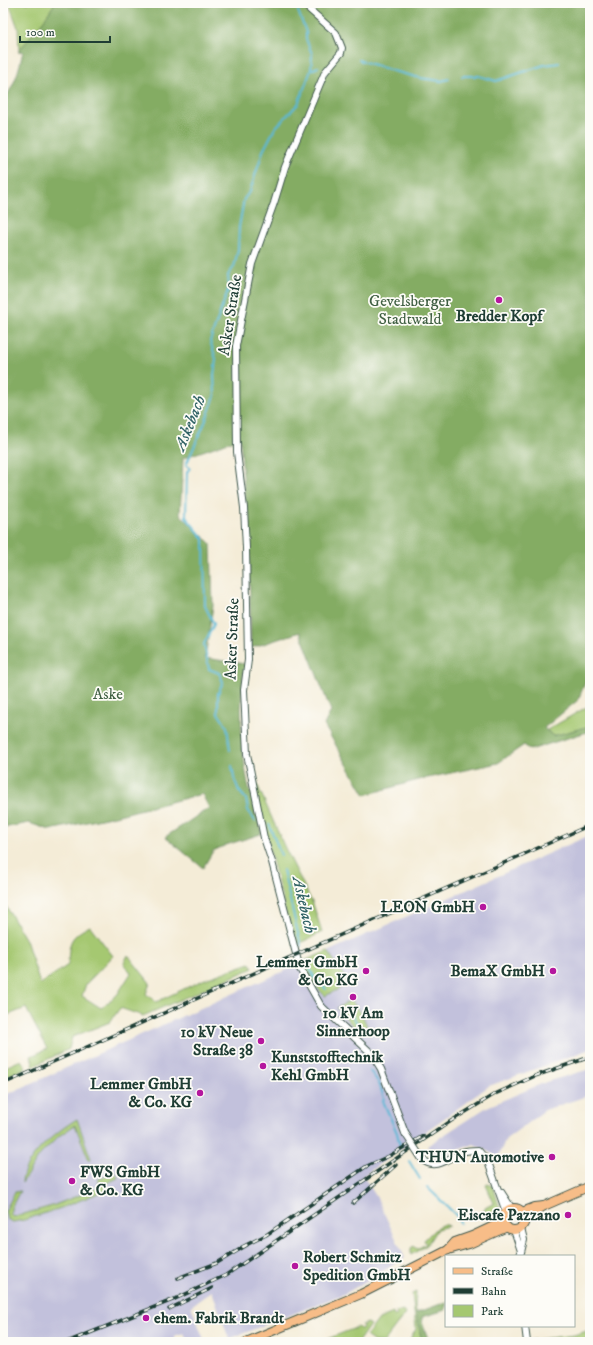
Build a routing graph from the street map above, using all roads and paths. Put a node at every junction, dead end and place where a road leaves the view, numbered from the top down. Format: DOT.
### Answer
graph roads {
  1 [pos="302,3"];
  2 [pos="590,1186"];
  3 [pos="509,1210"];
  4 [pos="524,1215"];
  5 [pos="512,1226"];
  6 [pos="521,1254"];
  7 [pos="524,1327"];
  8 [pos="246,1342"];
  9 [pos="527,1342"];
  1 -- 3 [label="street, Asker Straße, bridge"];
  2 -- 4 [label="main road"];
  3 -- 4 [label="main road"];
  3 -- 5 [label="main road"];
  4 -- 5 [label="main road"];
  5 -- 6 [label="street"];
  5 -- 8 [label="main road"];
  7 -- 9 [label="street"];
}
